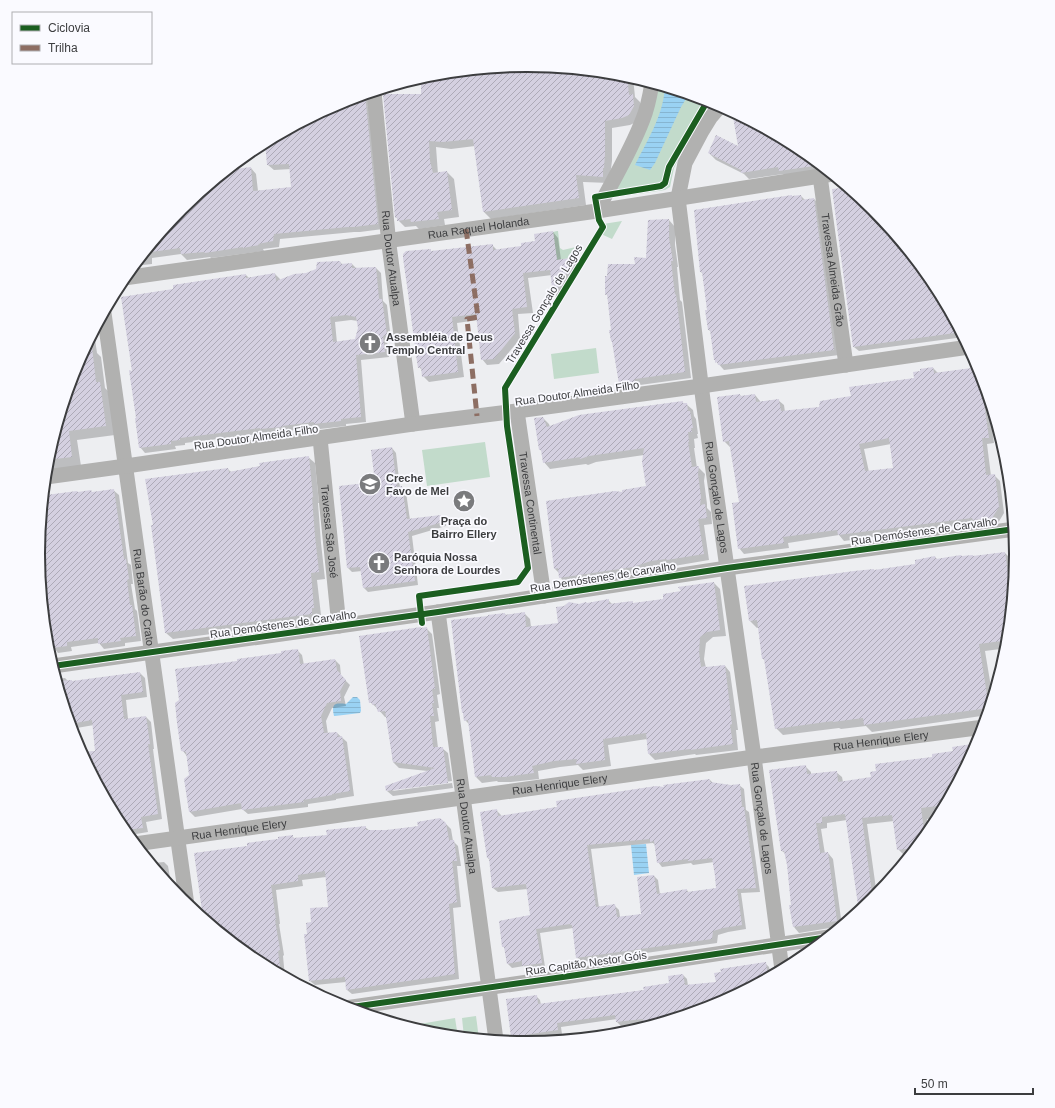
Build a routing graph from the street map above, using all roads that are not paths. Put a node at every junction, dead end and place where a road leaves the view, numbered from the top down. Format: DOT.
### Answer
graph roads {
  1 [pos="651,88"];
  2 [pos="374,96"];
  3 [pos="717,110"];
  4 [pos="826,175"];
  5 [pos="678,198"];
  6 [pos="597,211"];
  7 [pos="388,240"];
  8 [pos="133,277"];
  9 [pos="105,322"];
  10 [pos="963,348"];
  11 [pos="846,365"];
  12 [pos="701,386"];
  13 [pos="517,411"];
  14 [pos="412,424"];
  15 [pos="320,438"];
  16 [pos="126,466"];
  17 [pos="51,476"];
  18 [pos="1009,530"];
  19 [pos="727,568"];
  20 [pos="544,596"];
  21 [pos="438,612"];
  22 [pos="338,626"];
  23 [pos="152,652"];
  24 [pos="58,665"];
  25 [pos="977,728"];
  26 [pos="754,757"];
  27 [pos="463,797"];
  28 [pos="178,838"];
  29 [pos="141,843"];
  30 [pos="186,895"];
  31 [pos="819,938"];
  32 [pos="779,944"];
  33 [pos="781,964"];
  34 [pos="490,987"];
  35 [pos="361,1007"];
  36 [pos="495,1035"];
  1 -- 6 [label="street"];
  2 -- 7 [label="street, Rua Doutor Atualpa"];
  3 -- 5 [label="street, Rua Gonçalo de Lagos"];
  4 -- 5 [label="street, Rua Raquel Holanda"];
  4 -- 11 [label="street, Travessa Almeida Grão"];
  5 -- 6 [label="street, Rua Raquel Holanda"];
  5 -- 12 [label="street, Rua Gonçalo de Lagos"];
  6 -- 7 [label="street, Rua Raquel Holanda"];
  7 -- 8 [label="street, Rua Raquel Holanda"];
  7 -- 14 [label="street, Rua Doutor Atualpa"];
  9 -- 16 [label="street, Rua Barão do Crato"];
  10 -- 11 [label="street, Rua Doutor Almeida Filho"];
  11 -- 12 [label="street, Rua Doutor Almeida Filho"];
  12 -- 13 [label="street, Rua Doutor Almeida Filho"];
  12 -- 19 [label="street, Rua Gonçalo de Lagos"];
  13 -- 14 [label="street, Rua Doutor Almeida Filho"];
  13 -- 20 [label="street, Travessa Continental"];
  14 -- 15 [label="street, Rua Doutor Almeida Filho"];
  15 -- 16 [label="street, Rua Doutor Almeida Filho"];
  15 -- 22 [label="street, Travessa São José"];
  16 -- 17 [label="street, Rua Doutor Almeida Filho"];
  16 -- 23 [label="street, Rua Barão do Crato"];
  18 -- 19 [label="street, Rua Demóstenes de Carvalho"];
  19 -- 20 [label="street, Rua Demóstenes de Carvalho"];
  19 -- 26 [label="street, Rua Gonçalo de Lagos"];
  20 -- 21 [label="street, Rua Demóstenes de Carvalho"];
  21 -- 22 [label="street, Rua Demóstenes de Carvalho"];
  21 -- 27 [label="street, Rua Doutor Atualpa"];
  22 -- 23 [label="street, Rua Demóstenes de Carvalho"];
  23 -- 24 [label="street, Rua Demóstenes de Carvalho"];
  23 -- 28 [label="street, Rua Barão do Crato"];
  25 -- 26 [label="street, Rua Henrique Elery"];
  26 -- 27 [label="street, Rua Henrique Elery"];
  26 -- 32 [label="street, Rua Gonçalo de Lagos"];
  27 -- 28 [label="street, Rua Henrique Elery"];
  27 -- 34 [label="street, Rua Doutor Atualpa"];
  28 -- 29 [label="street, Rua Henrique Elery"];
  28 -- 30 [label="street, Rua Barão do Crato"];
  31 -- 32 [label="street, Rua Capitão Nestor Góis"];
  32 -- 33 [label="street, Rua Gonçalo de Lagos"];
  32 -- 34 [label="street, Rua Capitão Nestor Góis"];
  34 -- 35 [label="street, Rua Capitão Nestor Góis"];
  34 -- 36 [label="street, Rua Doutor Atualpa"];
}
